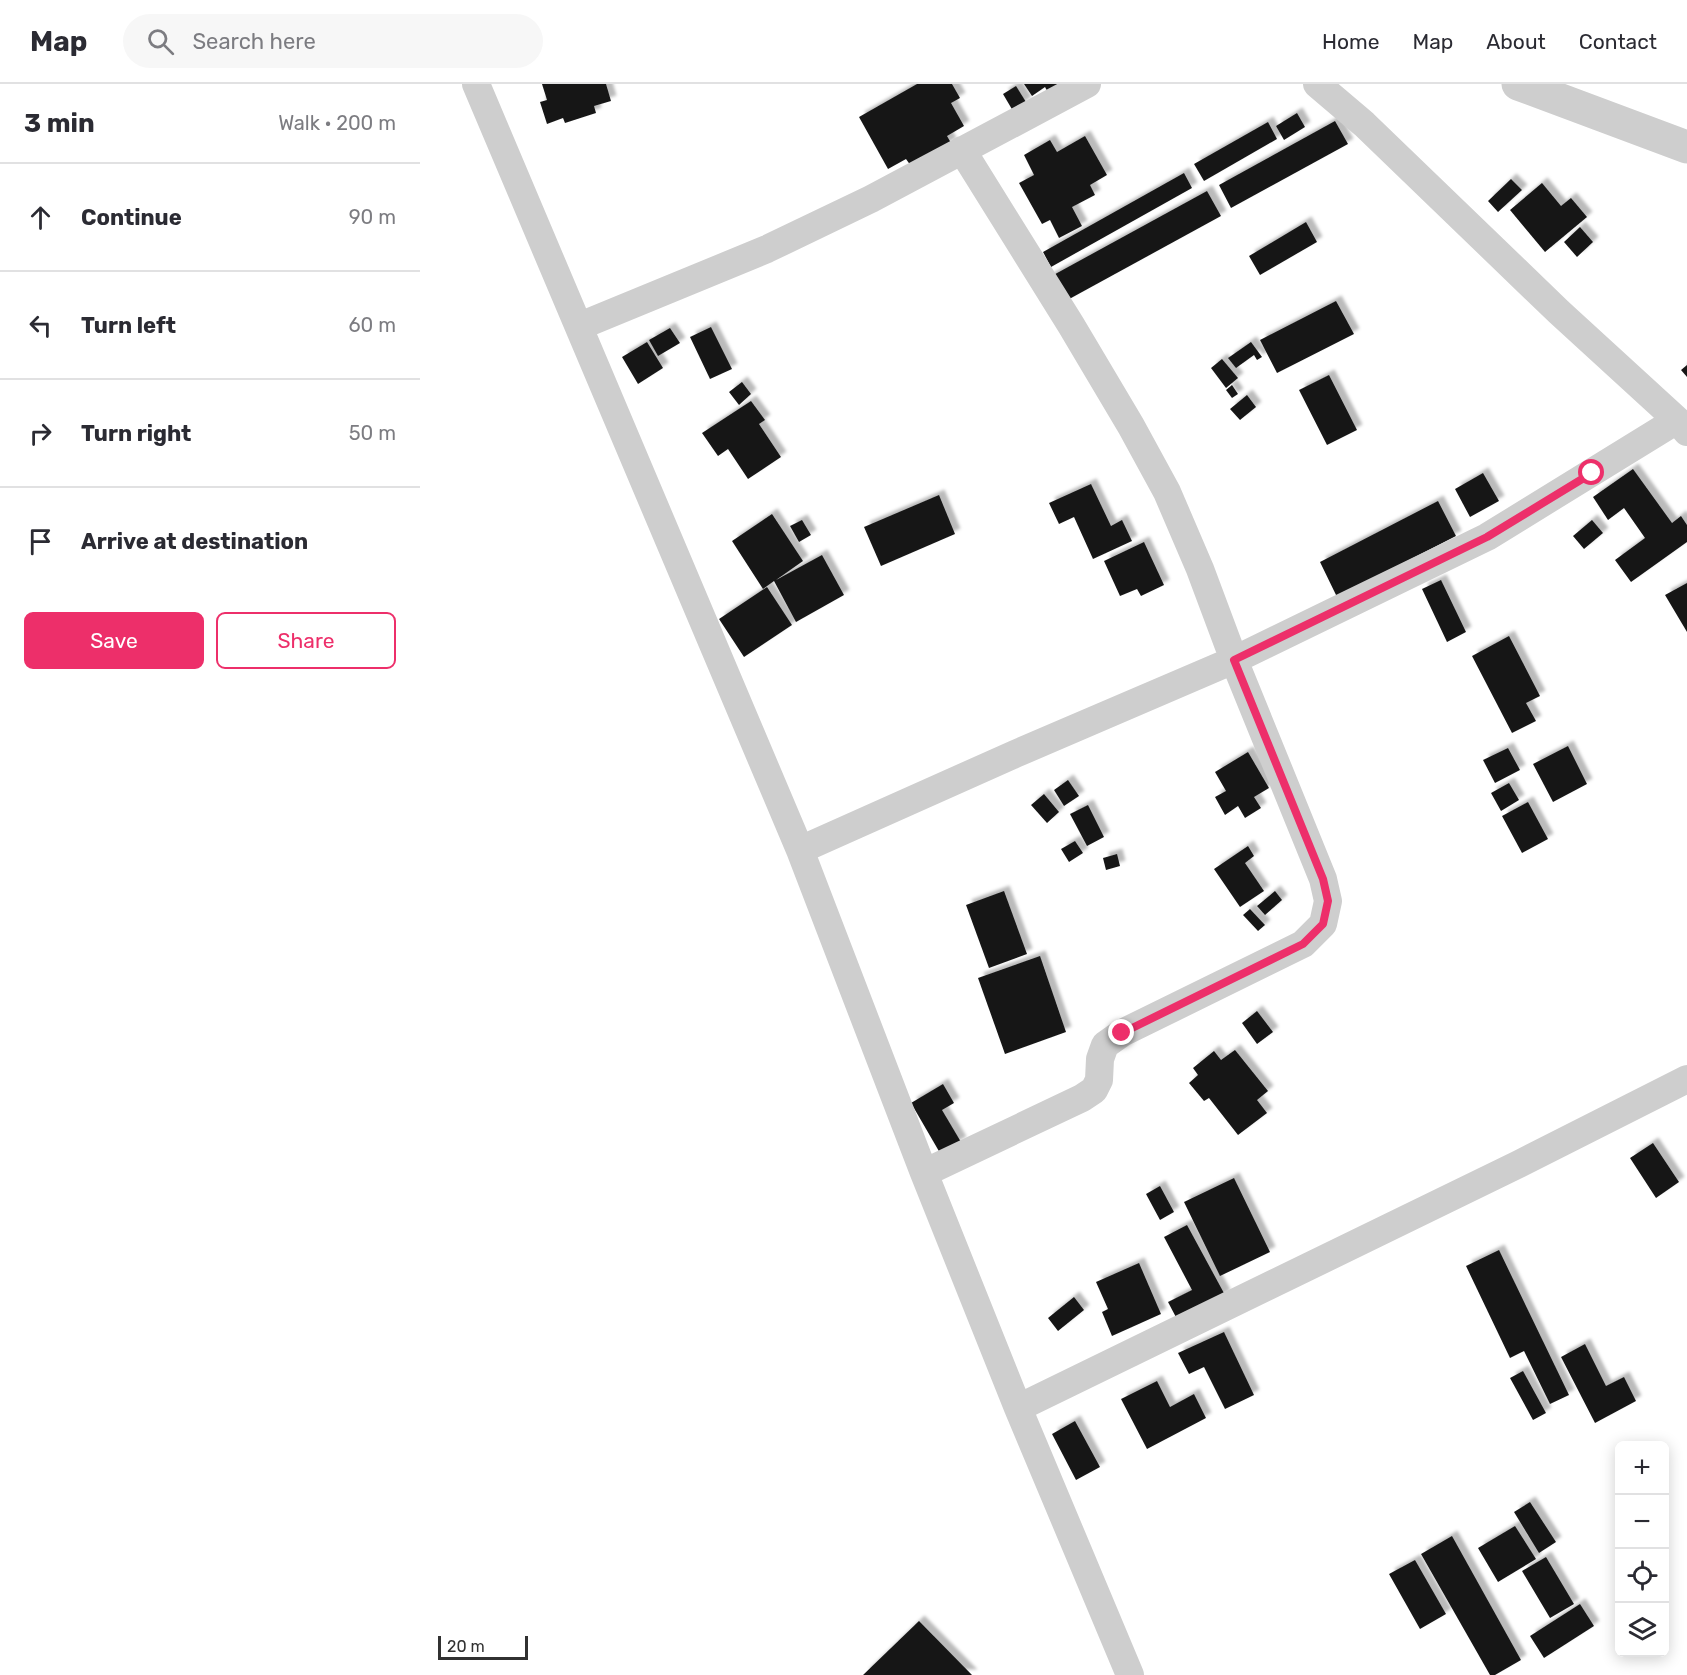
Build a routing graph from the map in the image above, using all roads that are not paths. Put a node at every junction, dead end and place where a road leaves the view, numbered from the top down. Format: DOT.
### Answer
graph roads {
  1 [pos="476,84"];
  2 [pos="1087,84"];
  3 [pos="1317,84"];
  4 [pos="1518,84"];
  5 [pos="1687,147"];
  6 [pos="962,150"];
  7 [pos="580,326"];
  8 [pos="1682,426"];
  9 [pos="1234,660"];
  10 [pos="800,850"];
  11 [pos="1687,1079"];
  12 [pos="924,1173"];
  13 [pos="1018,1408"];
  14 [pos="1130,1675"];
  1 -- 7 [label="street"];
  2 -- 6 [label="street"];
  3 -- 8 [label="street"];
  4 -- 5 [label="street"];
  6 -- 7 [label="street"];
  6 -- 9 [label="street"];
  7 -- 10 [label="street"];
  8 -- 9 [label="street"];
  9 -- 10 [label="street"];
  9 -- 12 [label="street"];
  10 -- 12 [label="street"];
  11 -- 13 [label="street"];
  12 -- 13 [label="street"];
  13 -- 14 [label="street"];
}
